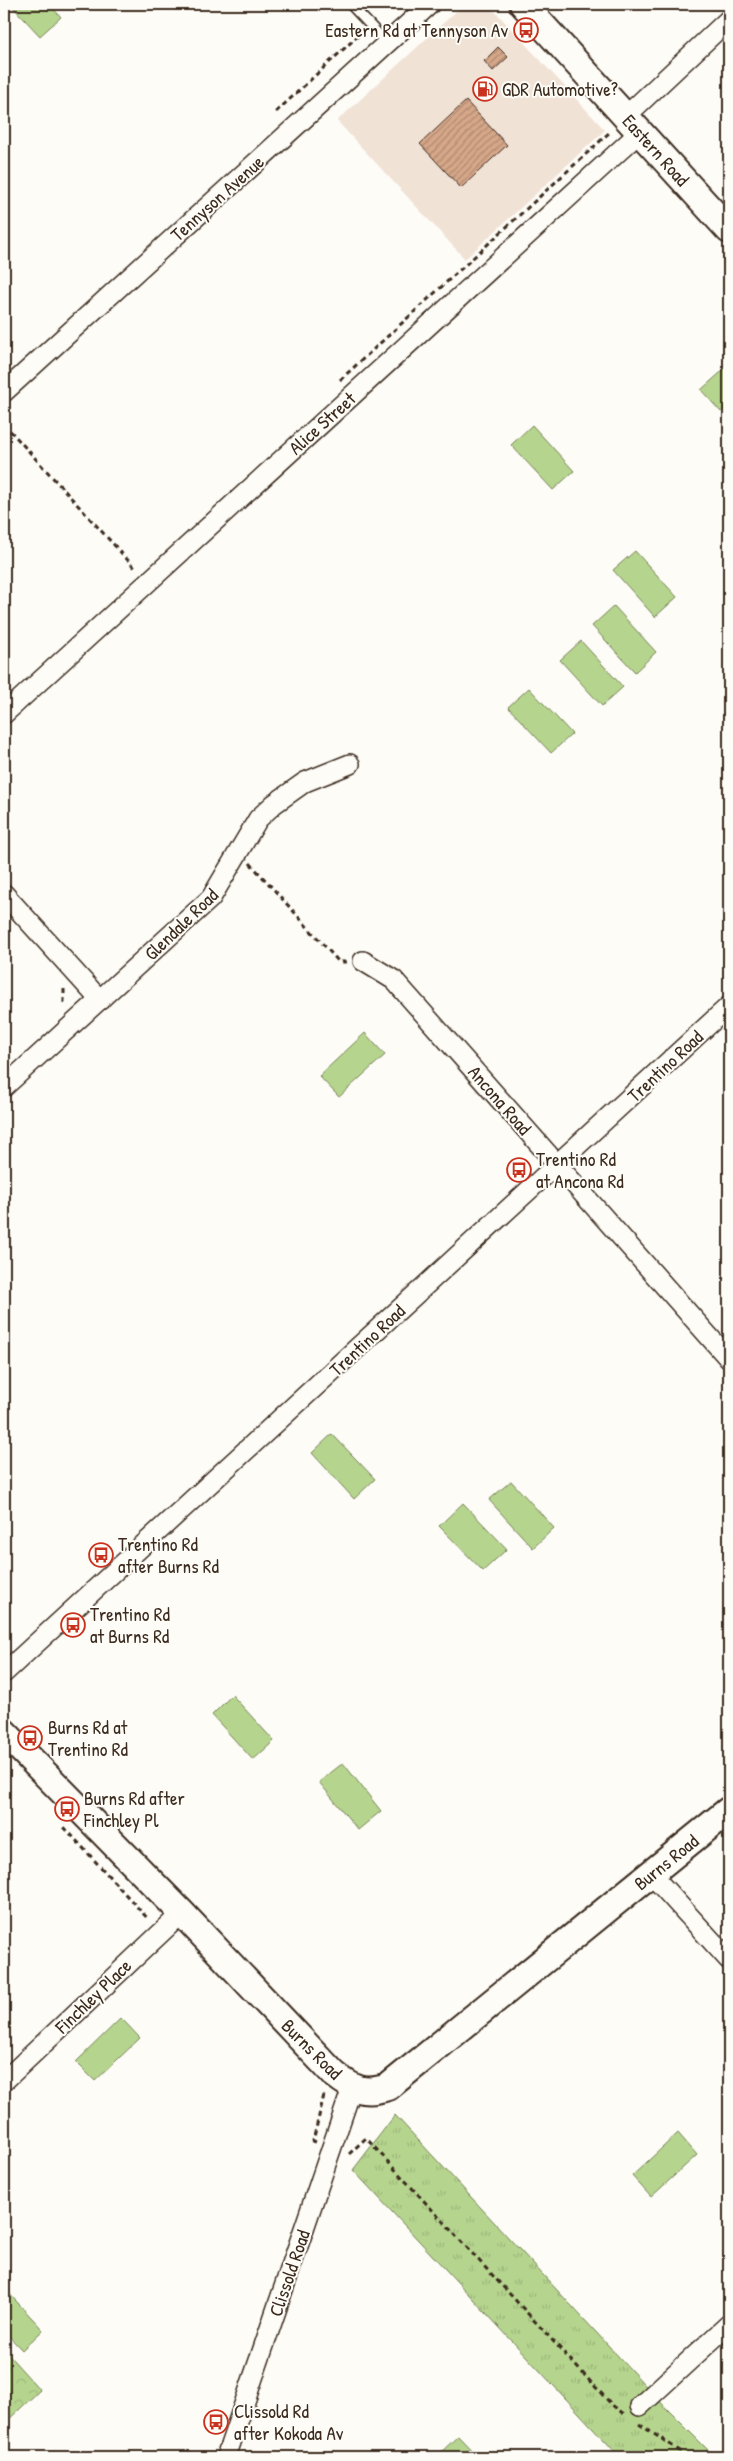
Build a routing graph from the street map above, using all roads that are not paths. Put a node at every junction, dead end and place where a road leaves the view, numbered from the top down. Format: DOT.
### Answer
graph roads {
  1 [pos="350,4"];
  2 [pos="430,4"];
  3 [pos="522,4"];
  4 [pos="729,19"];
  5 [pos="386,43"];
  6 [pos="633,124"];
  7 [pos="729,230"];
  8 [pos="4,392"];
  9 [pos="4,714"];
  10 [pos="350,764"];
  11 [pos="4,894"];
  12 [pos="363,961"];
  13 [pos="100,1000"];
  14 [pos="729,1006"];
  15 [pos="4,1086"];
  16 [pos="558,1165"];
  17 [pos="729,1359"];
  18 [pos="4,1673"];
  19 [pos="4,1732"];
  20 [pos="729,1810"];
  21 [pos="651,1874"];
  22 [pos="182,1913"];
  23 [pos="729,1960"];
  24 [pos="4,2081"];
  25 [pos="352,2088"];
  26 [pos="729,2324"];
  27 [pos="635,2415"];
  28 [pos="226,2457"];
  1 -- 5 [label="lane"];
  2 -- 5 [label="street, Tennyson Avenue"];
  3 -- 6 [label="main road, Eastern Road"];
  4 -- 6 [label="street, Alice Street"];
  5 -- 8 [label="street, Tennyson Avenue"];
  6 -- 7 [label="main road, Eastern Road"];
  6 -- 9 [label="street, Alice Street"];
  10 -- 13 [label="street, Glendale Road"];
  11 -- 13 [label="street"];
  12 -- 16 [label="street, Ancona Road"];
  13 -- 15 [label="street, Glendale Road"];
  14 -- 16 [label="street, Trentino Road"];
  16 -- 17 [label="street, Ancona Road"];
  16 -- 18 [label="street, Trentino Road"];
  19 -- 22 [label="main road, Burns Road"];
  20 -- 21 [label="main road, Burns Road"];
  21 -- 23 [label="street"];
  21 -- 25 [label="main road, Burns Road"];
  22 -- 24 [label="street, Finchley Place"];
  22 -- 25 [label="main road, Burns Road"];
  25 -- 28 [label="street, Clissold Road"];
  26 -- 27 [label="street"];
}
